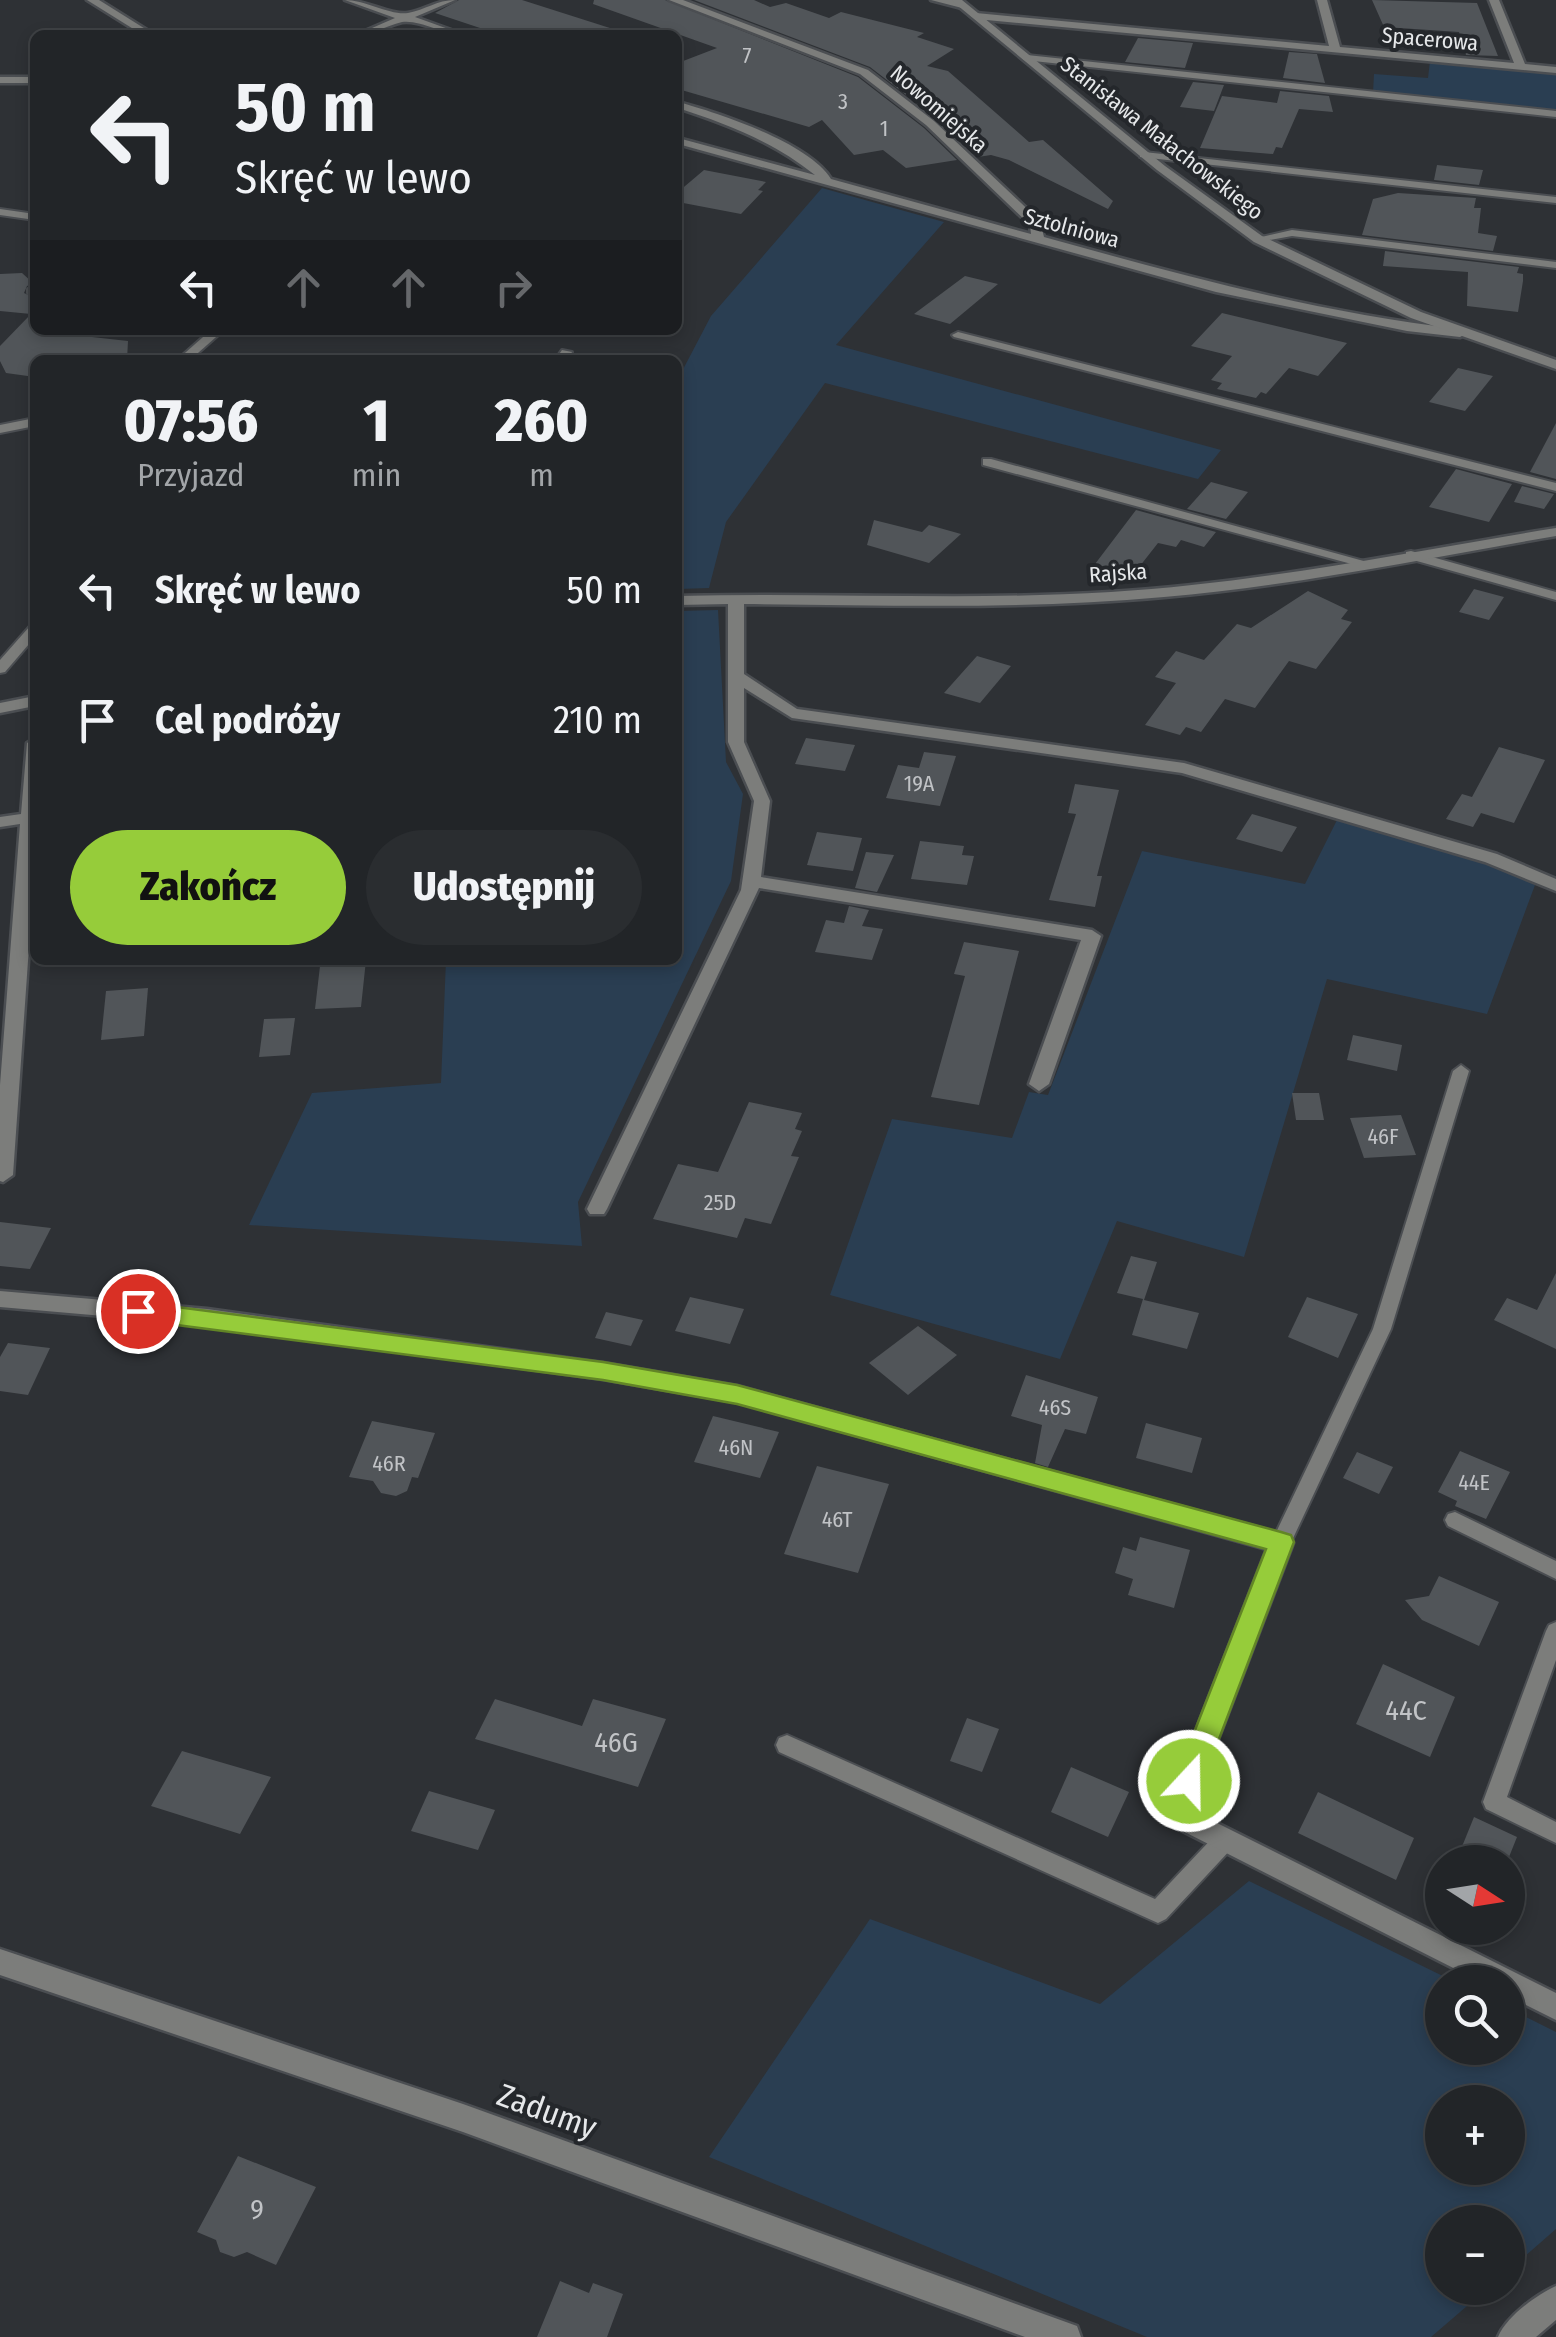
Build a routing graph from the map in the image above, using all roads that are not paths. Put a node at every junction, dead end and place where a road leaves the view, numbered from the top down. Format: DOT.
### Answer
graph roads {
  1 [pos="92,0"];
  2 [pos="350,0"];
  3 [pos="450,0"];
  4 [pos="674,0"];
  5 [pos="936,0"];
  6 [pos="1322,0"];
  7 [pos="1494,0"];
  8 [pos="959,2"];
  9 [pos="976,16"];
  10 [pos="404,17"];
  11 [pos="1007,18"];
  12 [pos="142,30"];
  13 [pos="373,30"];
  14 [pos="444,30"];
  15 [pos="1336,50"];
  16 [pos="1027,58"];
  17 [pos="1521,68"];
  18 [pos="1556,70"];
  19 [pos="0,80"];
  20 [pos="30,80"];
  21 [pos="682,106"];
  22 [pos="1556,114"];
  23 [pos="682,142"];
  24 [pos="1144,154"];
  25 [pos="831,182"];
  26 [pos="1556,200"];
  27 [pos="0,212"];
  28 [pos="30,217"];
  29 [pos="1258,238"];
  30 [pos="1038,239"];
  31 [pos="1556,266"];
  32 [pos="1460,333"];
  33 [pos="212,335"];
  34 [pos="958,335"];
  35 [pos="189,355"];
  36 [pos="1556,365"];
  37 [pos="30,423"];
  38 [pos="0,430"];
  39 [pos="987,462"];
  40 [pos="1556,487"];
  41 [pos="1556,532"];
  42 [pos="1411,556"];
  43 [pos="1364,563"];
  44 [pos="1556,596"];
  45 [pos="736,599"];
  46 [pos="682,600"];
  47 [pos="30,635"];
  48 [pos="0,668"];
  49 [pos="735,675"];
  50 [pos="30,702"];
  51 [pos="0,708"];
  52 [pos="30,818"];
  53 [pos="0,822"];
  54 [pos="751,881"];
  55 [pos="1556,885"];
  56 [pos="1461,1070"];
  57 [pos="1039,1084"];
  58 [pos="3,1175"];
  59 [pos="597,1209"];
  60 [pos="0,1299"];
  61 [pos="1455,1520"];
  62 [pos="1281,1542"];
  63 [pos="1556,1572"];
  64 [pos="1556,1631"];
  65 [pos="788,1744"];
  66 [pos="1556,1833"];
  67 [pos="1225,1840"];
  68 [pos="0,1962"];
  69 [pos="1472,1965"];
  70 [pos="1525,1992"];
  71 [pos="1556,2007"];
  72 [pos="1556,2301"];
  73 [pos="1066,2337"];
  74 [pos="1514,2337"];
  1 -- 12 [label="street"];
  2 -- 10 [label="street"];
  3 -- 10 [label="street"];
  4 -- 30 [label="street, Nowomiejska"];
  5 -- 8 [label="street"];
  6 -- 15 [label="street"];
  7 -- 17 [label="street, Spacerowa"];
  8 -- 9 [label="street, Stanisława Małachowskiego"];
  9 -- 11 [label="street, Spacerowa"];
  9 -- 11 [label="street"];
  9 -- 16 [label="street, Stanisława Małachowskiego"];
  10 -- 13 [label="street"];
  10 -- 14 [label="street"];
  11 -- 15 [label="street, Spacerowa"];
  15 -- 17 [label="street, Spacerowa"];
  16 -- 22 [label="lane"];
  16 -- 24 [label="street, Stanisława Małachowskiego"];
  17 -- 18 [label="street, Spacerowa"];
  19 -- 20 [label="street"];
  21 -- 25 [label="street"];
  23 -- 25 [label="street, Sztolniowa"];
  24 -- 26 [label="lane"];
  24 -- 29 [label="street, Stanisława Małachowskiego"];
  25 -- 30 [label="street, Sztolniowa"];
  27 -- 28 [label="lane"];
  29 -- 31 [label="lane"];
  29 -- 32 [label="street, Stanisława Małachowskiego"];
  30 -- 32 [label="street, Sztolniowa"];
  32 -- 36 [label="street, Stanisława Małachowskiego"];
  33 -- 35 [label="lane"];
  34 -- 40 [label="lane"];
  37 -- 38 [label="lane"];
  39 -- 43 [label="lane"];
  41 -- 42 [label="street, Rajska"];
  42 -- 43 [label="street, Rajska"];
  42 -- 44 [label="lane"];
  43 -- 45 [label="street, Rajska"];
  45 -- 46 [label="street, Rajska"];
  45 -- 49 [label="street"];
  47 -- 48 [label="lane"];
  49 -- 54 [label="street"];
  49 -- 55 [label="street"];
  50 -- 51 [label="street"];
  52 -- 53 [label="street"];
  52 -- 58 [label="street"];
  54 -- 57 [label="street"];
  54 -- 59 [label="street"];
  56 -- 62 [label="lane"];
  60 -- 62 [label="street"];
  61 -- 63 [label="lane"];
  62 -- 67 [label="street"];
  64 -- 66 [label="lane"];
  65 -- 67 [label="lane"];
  67 -- 69 [label="street"];
  68 -- 73 [label="street, Zadumy"];
  70 -- 71 [label="street"];
  72 -- 74 [label="street"];
}
